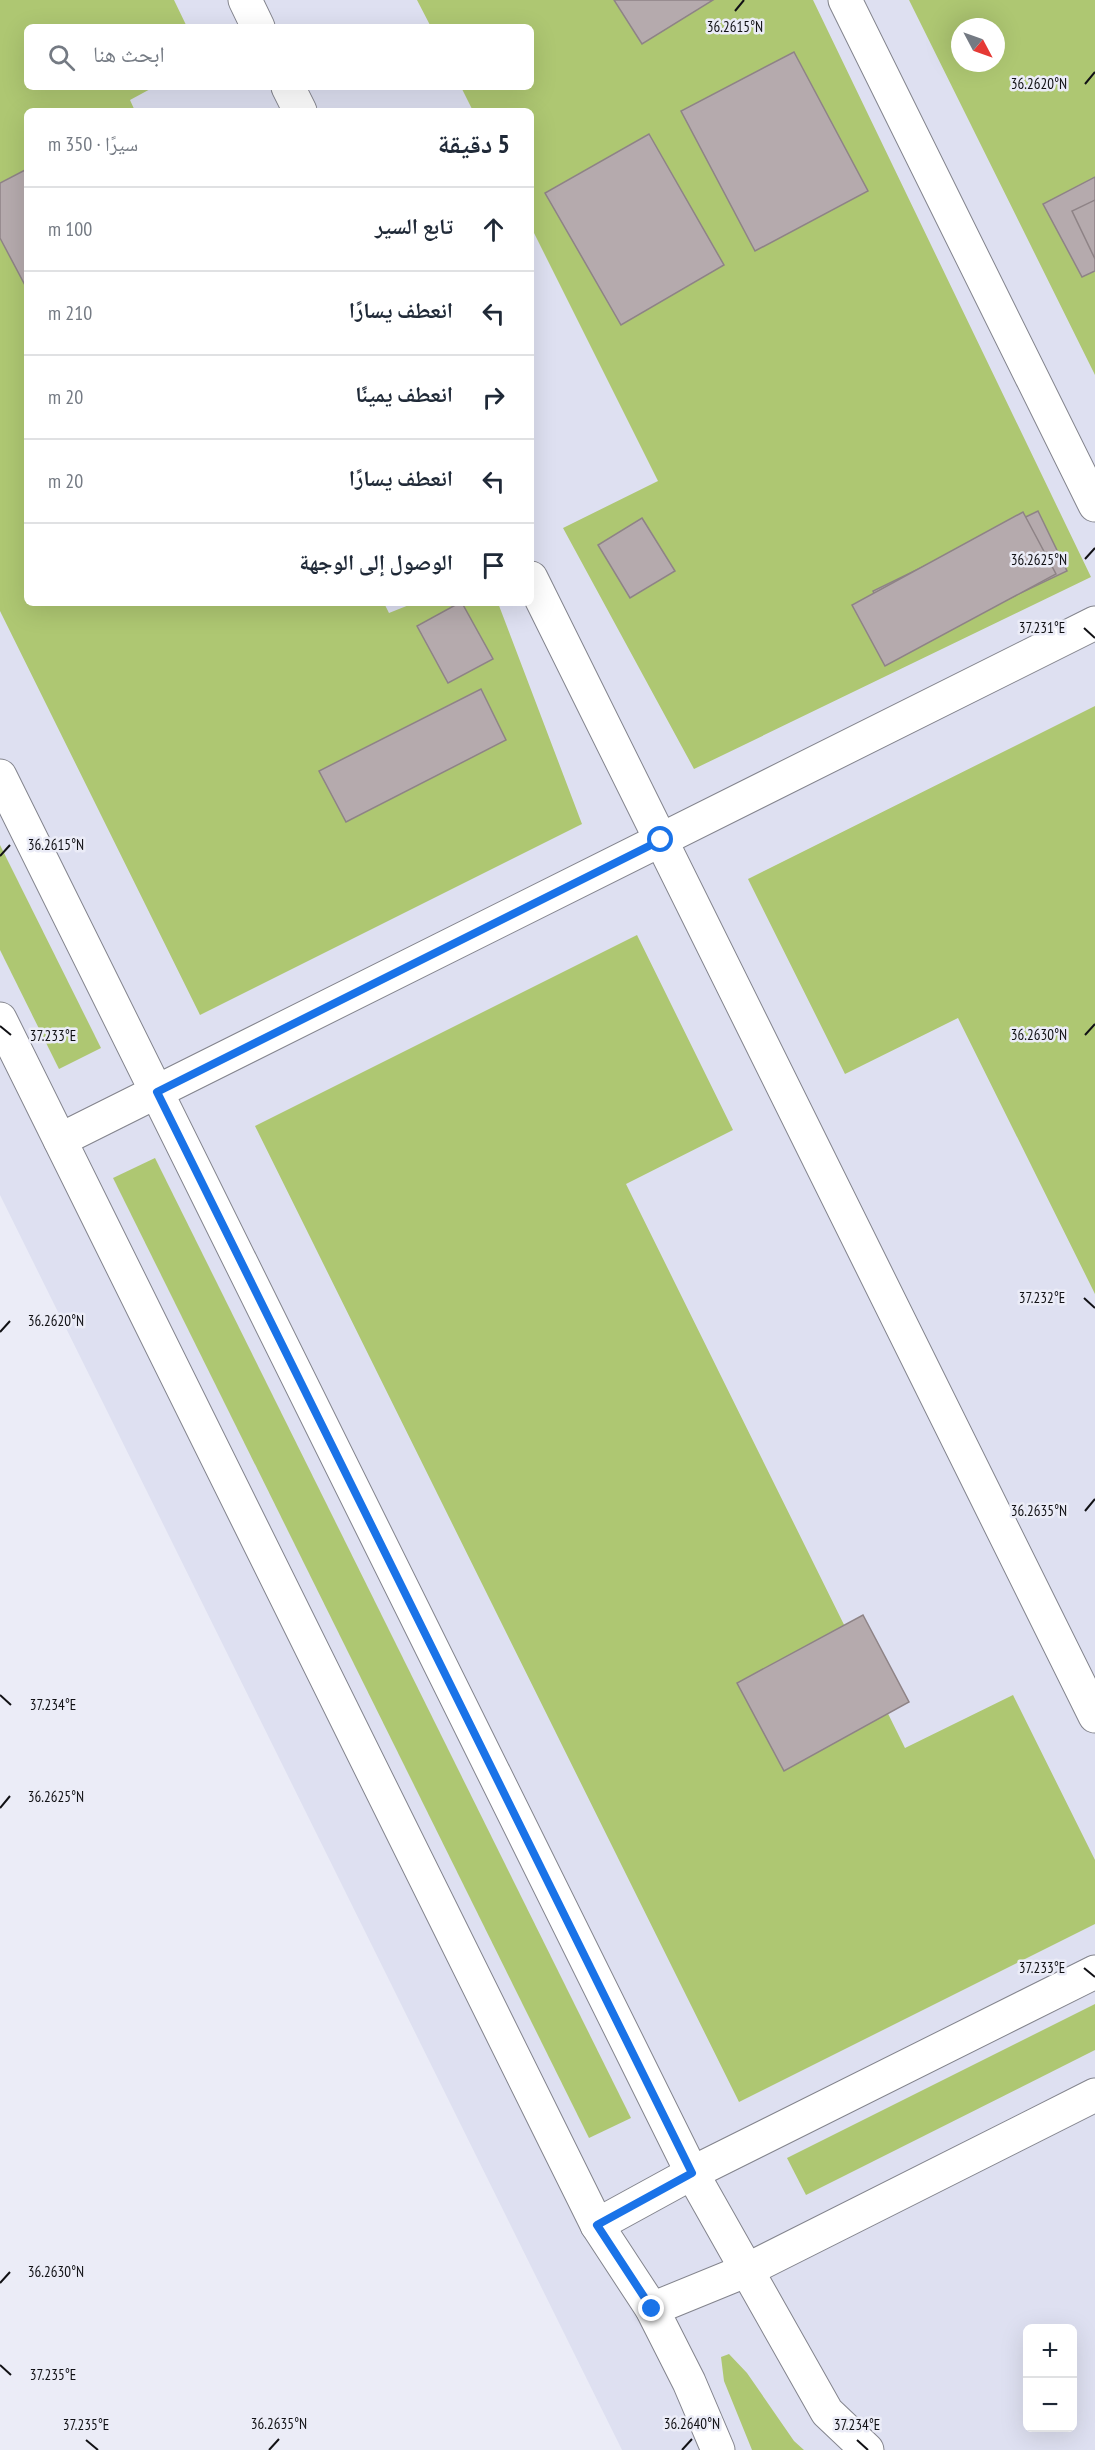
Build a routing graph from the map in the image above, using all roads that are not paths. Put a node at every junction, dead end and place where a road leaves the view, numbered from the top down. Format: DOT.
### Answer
graph roads {
  1 [pos="245,0"];
  2 [pos="845,0"];
  3 [pos="257,24"];
  4 [pos="290,90"];
  5 [pos="298,108"];
  6 [pos="1095,505"];
  7 [pos="534,584"];
  8 [pos="1095,623"];
  9 [pos="0,776"];
  10 [pos="661,840"];
  11 [pos="0,1019"];
  12 [pos="157,1092"];
  13 [pos="60,1140"];
  14 [pos="1095,1716"];
  15 [pos="1095,1972"];
  16 [pos="1095,2095"];
  17 [pos="692,2173"];
  18 [pos="597,2225"];
  19 [pos="745,2271"];
  20 [pos="652,2309"];
  21 [pos="718,2450"];
  22 [pos="867,2450"];
  1 -- 3 [label="street"];
  2 -- 6 [label="street"];
  4 -- 5 [label="street"];
  7 -- 10 [label="street"];
  8 -- 10 [label="street"];
  9 -- 12 [label="street"];
  10 -- 12 [label="street"];
  10 -- 14 [label="street"];
  11 -- 13 [label="street"];
  12 -- 13 [label="street"];
  12 -- 17 [label="street"];
  13 -- 18 [label="street"];
  15 -- 17 [label="street"];
  16 -- 19 [label="street"];
  17 -- 18 [label="street"];
  17 -- 19 [label="street"];
  18 -- 20 [label="street"];
  19 -- 20 [label="street"];
  19 -- 22 [label="street"];
  20 -- 21 [label="street"];
}
